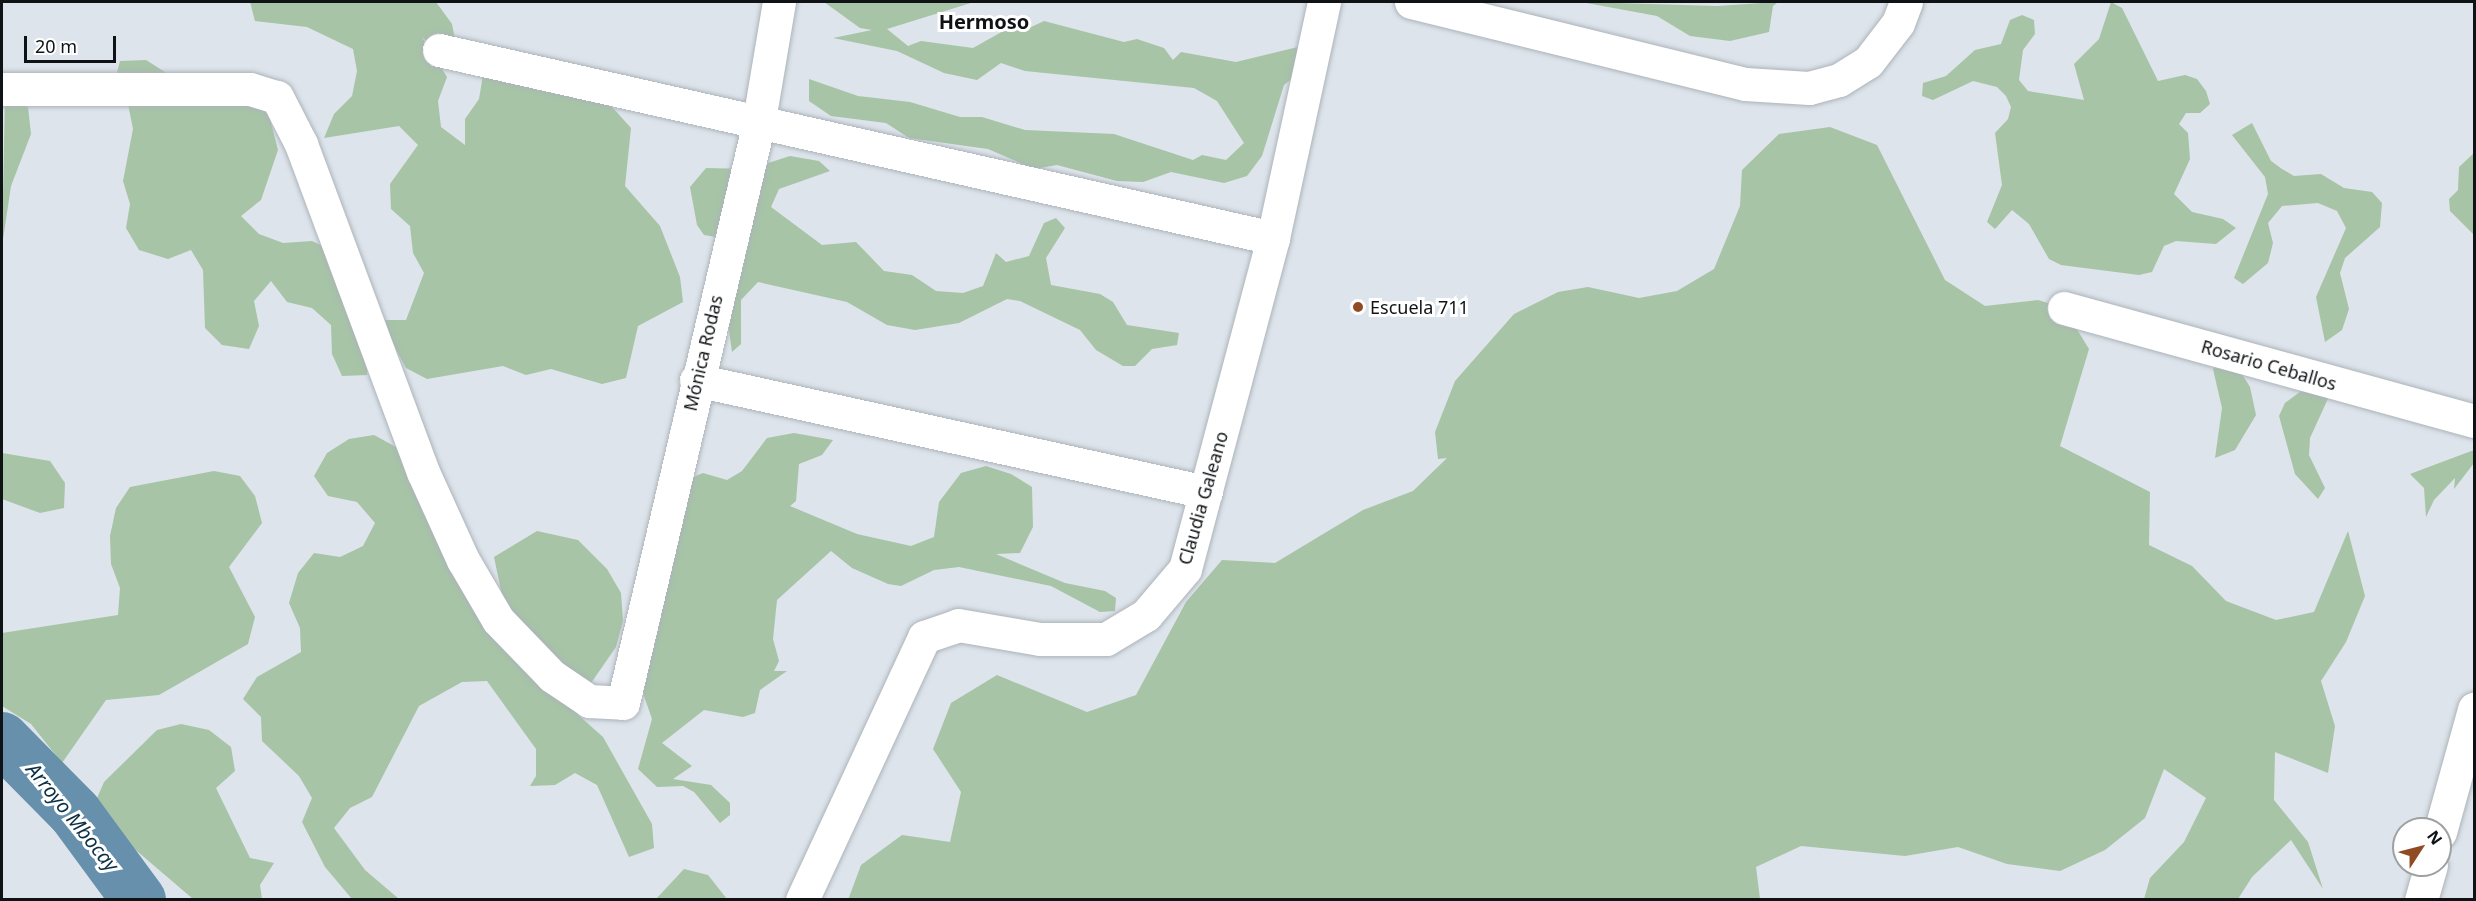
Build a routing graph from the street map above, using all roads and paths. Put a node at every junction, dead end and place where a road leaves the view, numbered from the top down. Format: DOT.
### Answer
graph roads {
  1 [pos="779,2"];
  2 [pos="1324,2"];
  3 [pos="1411,2"];
  4 [pos="1906,2"];
  5 [pos="439,50"];
  6 [pos="2,89"];
  7 [pos="758,126"];
  8 [pos="1273,238"];
  9 [pos="2064,308"];
  10 [pos="696,380"];
  11 [pos="2475,422"];
  12 [pos="1206,492"];
  13 [pos="2475,709"];
  14 [pos="2444,817"];
  15 [pos="2428,877"];
  16 [pos="802,900"];
  17 [pos="2421,900"];
  1 -- 7 [label="street, Mónica Rodas"];
  2 -- 8 [label="street, Claudia Galeano"];
  3 -- 4 [label="street"];
  5 -- 7 [label="street"];
  6 -- 10 [label="street, Mónica Rodas"];
  7 -- 8 [label="street"];
  7 -- 10 [label="street, Mónica Rodas"];
  8 -- 12 [label="street, Claudia Galeano"];
  9 -- 11 [label="street, Rosario Ceballos"];
  10 -- 12 [label="street"];
  12 -- 16 [label="street, Claudia Galeano"];
  13 -- 14 [label="street"];
  15 -- 17 [label="street"];
}
